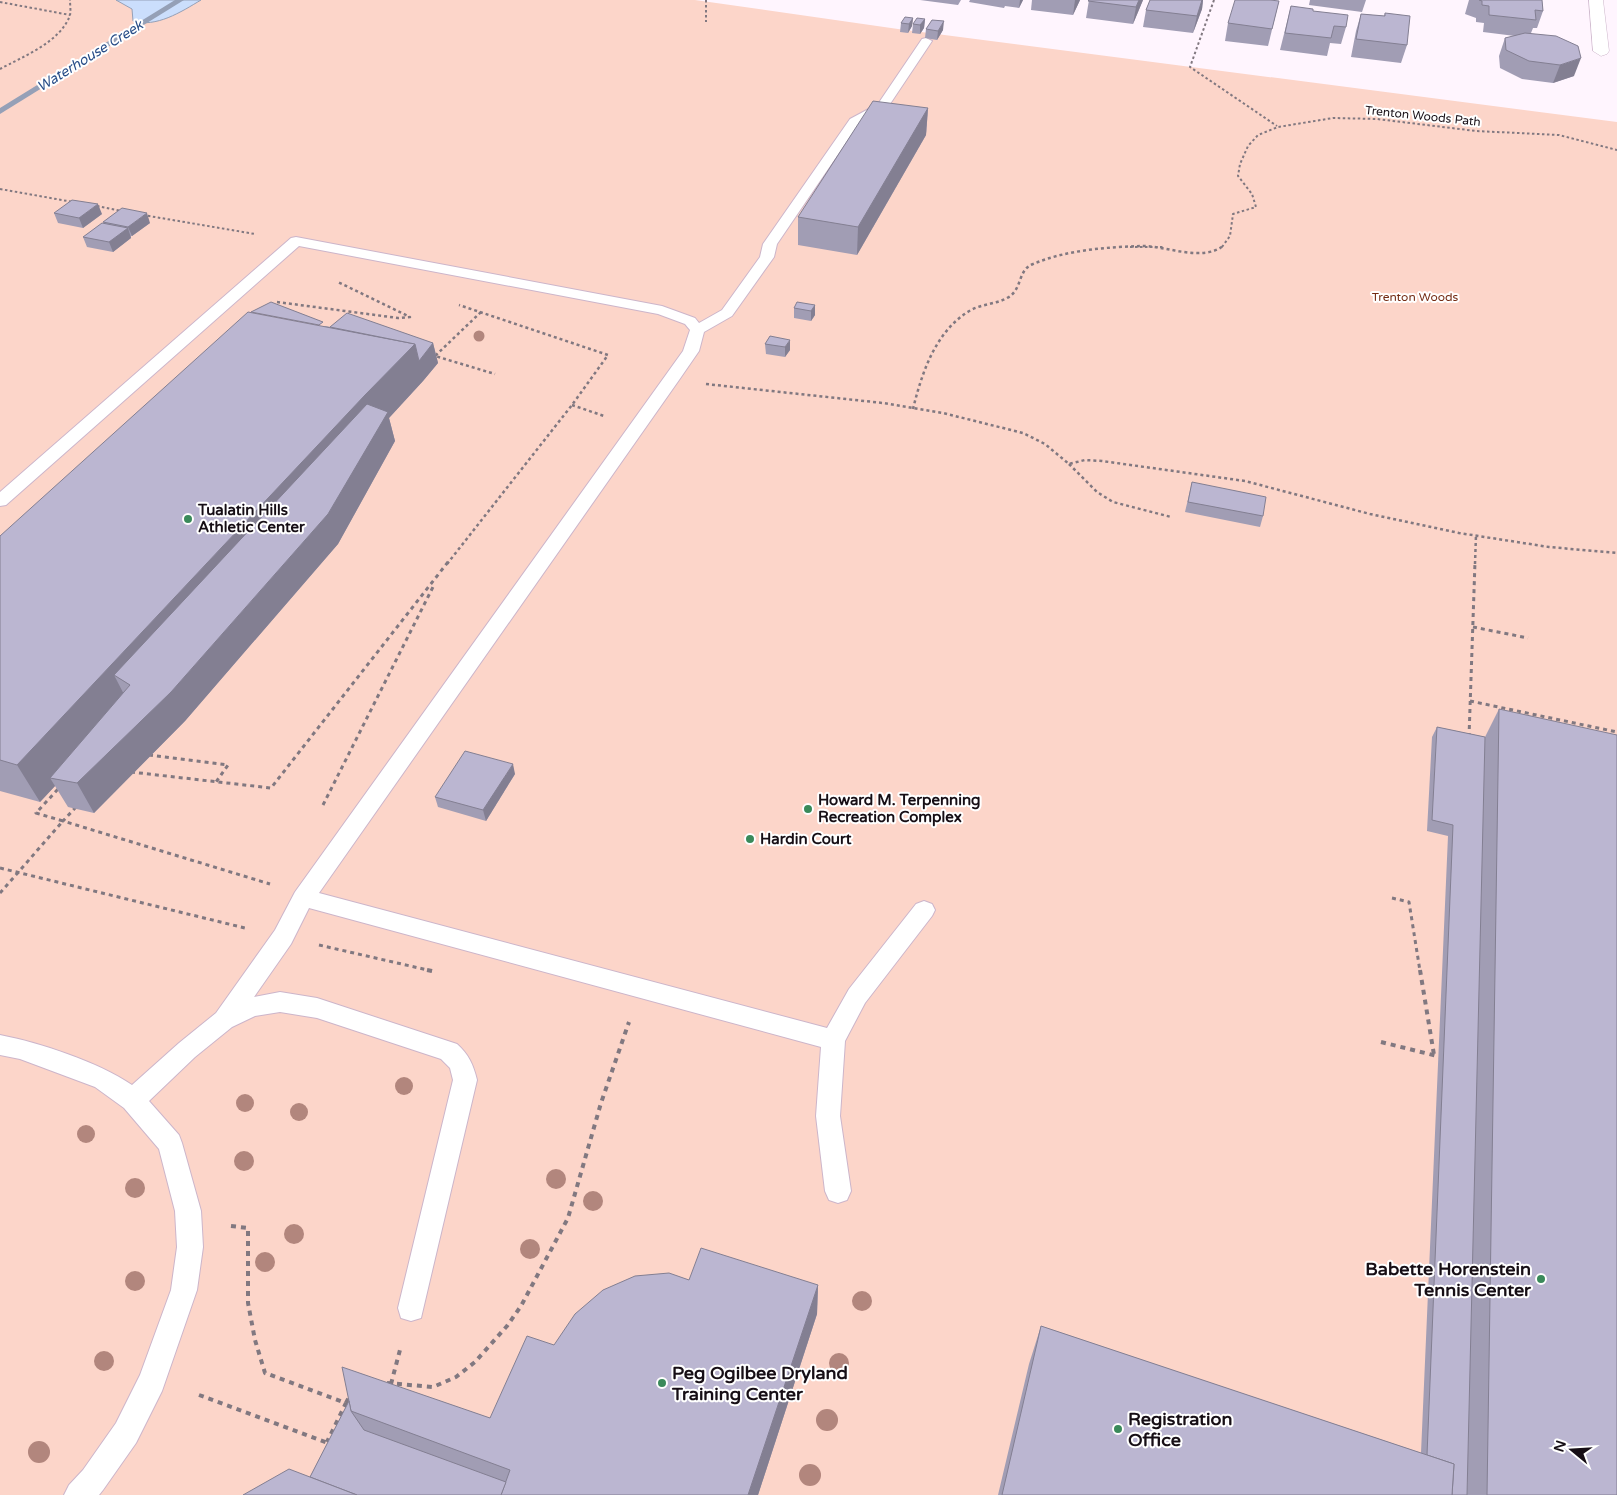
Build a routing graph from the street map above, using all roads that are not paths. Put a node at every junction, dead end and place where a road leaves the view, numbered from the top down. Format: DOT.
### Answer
graph roads {
  1 [pos="1596,0"];
  2 [pos="926,41"];
  3 [pos="1601,51"];
  4 [pos="697,330"];
  5 [pos="0,501"];
  6 [pos="303,898"];
  7 [pos="924,910"];
  8 [pos="224,1020"];
  9 [pos="833,1040"];
  10 [pos="0,1045"];
  11 [pos="133,1100"];
  12 [pos="838,1191"];
  13 [pos="412,1308"];
  14 [pos="79,1495"];
  1 -- 3 [label="street"];
  2 -- 4 [label="lane"];
  4 -- 5 [label="lane"];
  4 -- 6 [label="lane"];
  6 -- 8 [label="lane"];
  6 -- 9 [label="lane"];
  7 -- 9 [label="lane"];
  8 -- 11 [label="lane"];
  8 -- 13 [label="lane"];
  9 -- 12 [label="lane"];
  10 -- 11 [label="lane"];
  11 -- 14 [label="lane"];
}
